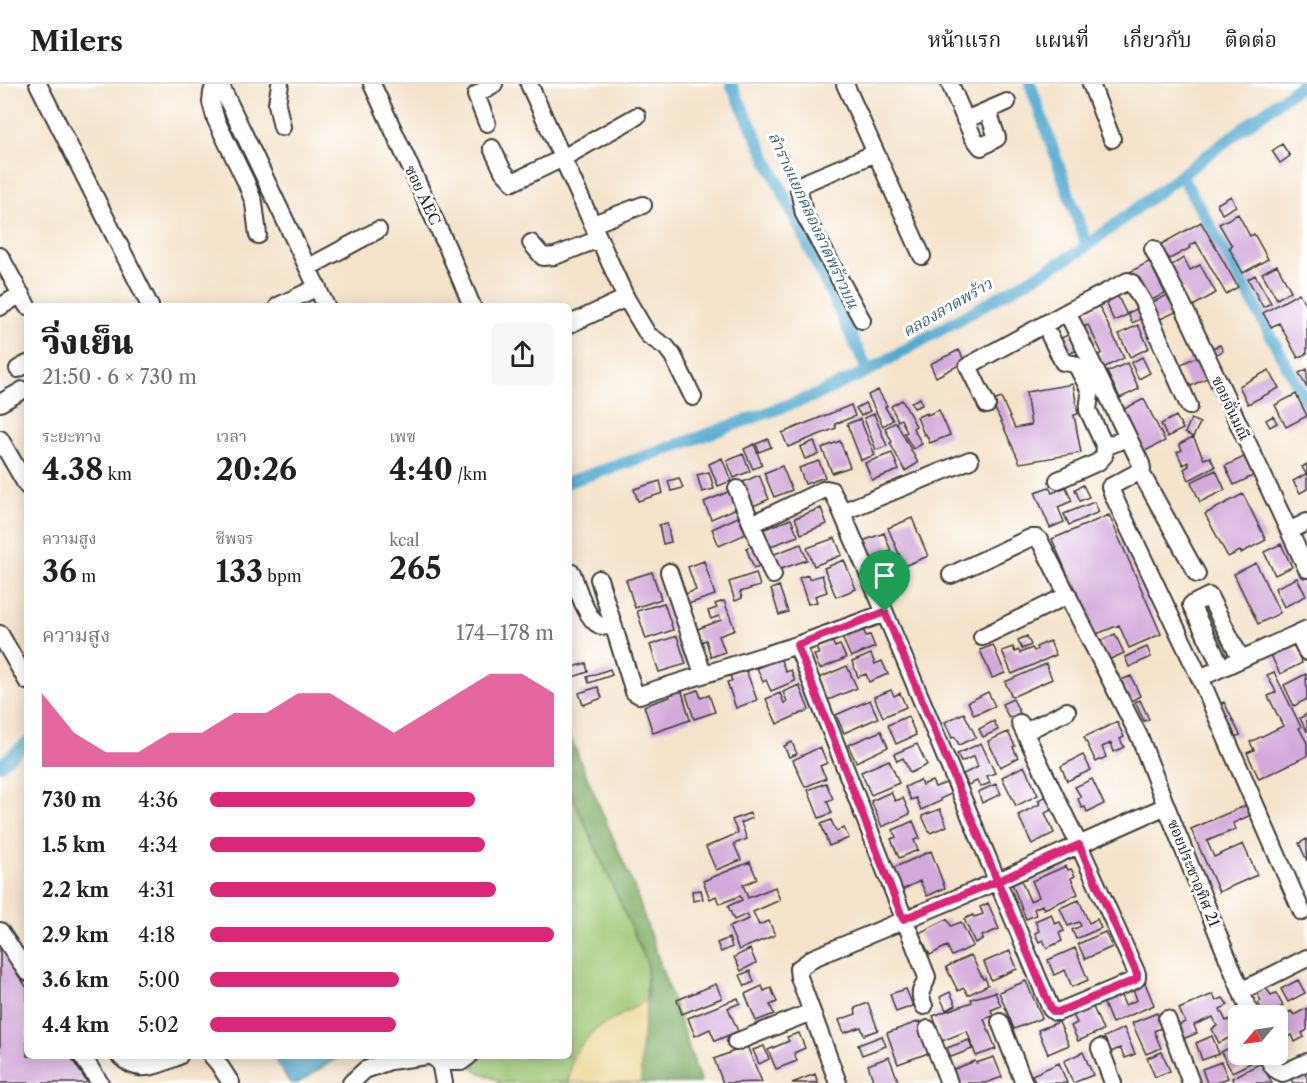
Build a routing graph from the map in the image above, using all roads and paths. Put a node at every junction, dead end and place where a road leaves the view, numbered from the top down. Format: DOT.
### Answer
graph roads {
  1 [pos="38,84"];
  2 [pos="215,84"];
  3 [pos="220,84"];
  4 [pos="280,84"];
  5 [pos="372,84"];
  6 [pos="494,84"];
  7 [pos="529,84"];
  8 [pos="845,84"];
  9 [pos="950,84"];
  10 [pos="1091,84"];
  11 [pos="1006,102"];
  12 [pos="988,111"];
  13 [pos="637,116"];
  14 [pos="965,120"];
  15 [pos="487,123"];
  16 [pos="282,127"];
  17 [pos="1113,139"];
  18 [pos="492,148"];
  19 [pos="876,153"];
  20 [pos="563,158"];
  21 [pos="643,205"];
  22 [pos="378,230"];
  23 [pos="596,232"];
  24 [pos="258,235"];
  25 [pos="531,243"];
  26 [pos="1153,249"];
  27 [pos="0,256"];
  28 [pos="921,256"];
  29 [pos="309,267"];
  30 [pos="318,287"];
  31 [pos="626,298"];
  32 [pos="24,300"];
  33 [pos="148,303"];
  34 [pos="284,303"];
  35 [pos="325,303"];
  36 [pos="471,303"];
  37 [pos="0,307"];
  38 [pos="1067,312"];
  39 [pos="861,320"];
  40 [pos="572,323"];
  41 [pos="1050,336"];
  42 [pos="23,390"];
  43 [pos="693,397"];
  44 [pos="0,404"];
  45 [pos="987,405"];
  46 [pos="1190,406"];
  47 [pos="1127,438"];
  48 [pos="0,439"];
  49 [pos="1102,455"];
  50 [pos="970,460"];
  51 [pos="1140,471"];
  52 [pos="24,477"];
  53 [pos="1058,480"];
  54 [pos="1110,487"];
  55 [pos="737,489"];
  56 [pos="842,512"];
  57 [pos="1307,522"];
  58 [pos="752,524"];
  59 [pos="1289,531"];
  60 [pos="1307,569"];
  61 [pos="669,572"];
  62 [pos="573,573"];
  63 [pos="1197,574"];
  64 [pos="772,575"];
  65 [pos="951,575"];
  66 [pos="599,579"];
  67 [pos="1068,595"];
  68 [pos="885,612"];
  69 [pos="614,627"];
  70 [pos="1303,631"];
  71 [pos="0,634"];
  72 [pos="982,637"];
  73 [pos="797,645"];
  74 [pos="1307,652"];
  75 [pos="1241,659"];
  76 [pos="1222,668"];
  77 [pos="703,674"];
  78 [pos="24,676"];
  79 [pos="1200,678"];
  80 [pos="1067,711"];
  81 [pos="1166,806"];
  82 [pos="1079,845"];
  83 [pos="998,881"];
  84 [pos="1302,912"];
  85 [pos="903,919"];
  86 [pos="0,932"];
  87 [pos="1307,958"];
  88 [pos="24,968"];
  89 [pos="1241,991"];
  90 [pos="1247,1005"];
  91 [pos="924,1006"];
  92 [pos="811,1012"];
  93 [pos="1167,1019"];
  94 [pos="1000,1022"];
  95 [pos="928,1029"];
  96 [pos="736,1042"];
  97 [pos="1100,1048"];
  98 [pos="84,1059"];
  99 [pos="122,1059"];
  100 [pos="172,1059"];
  101 [pos="215,1059"];
  102 [pos="399,1059"];
  103 [pos="433,1059"];
  104 [pos="440,1059"];
  105 [pos="465,1059"];
  106 [pos="1307,1062"];
  107 [pos="1271,1065"];
  108 [pos="100,1083"];
  109 [pos="231,1083"];
  110 [pos="351,1083"];
  111 [pos="444,1083"];
  112 [pos="838,1083"];
  113 [pos="949,1083"];
  114 [pos="1024,1083"];
  115 [pos="1113,1083"];
  116 [pos="1191,1083"];
  1 -- 33 [label="street"];
  2 -- 24 [label="street"];
  3 -- 29 [label="street"];
  4 -- 16 [label="street"];
  5 -- 36 [label="street, ซอย AEC"];
  6 -- 15 [label="street"];
  7 -- 20 [label="street"];
  8 -- 19 [label="street"];
  9 -- 14 [label="street"];
  10 -- 17 [label="street"];
  11 -- 12 [label="street"];
  12 -- 14 [label="street"];
  12 -- 14 [label="street"];
  13 -- 20 [label="street"];
  18 -- 20 [label="street"];
  19 -- 28 [label="street"];
  19 -- 39 [label="street"];
  20 -- 23 [label="street"];
  21 -- 23 [label="street"];
  22 -- 29 [label="street"];
  23 -- 25 [label="street"];
  23 -- 31 [label="street"];
  26 -- 59 [label="street, ซอยจั่นมณี"];
  27 -- 32 [label="street"];
  29 -- 30 [label="street"];
  30 -- 34 [label="street"];
  30 -- 35 [label="street"];
  31 -- 40 [label="street"];
  31 -- 43 [label="street"];
  32 -- 37 [label="street"];
  38 -- 45 [label="street"];
  38 -- 46 [label="street"];
  38 -- 47 [label="street"];
  41 -- 49 [label="street"];
  42 -- 44 [label="street"];
  47 -- 49 [label="street"];
  47 -- 51 [label="street"];
  48 -- 52 [label="street"];
  49 -- 53 [label="street"];
  49 -- 54 [label="street"];
  50 -- 56 [label="street"];
  51 -- 54 [label="street"];
  51 -- 63 [label="street"];
  54 -- 79 [label="street"];
  55 -- 58 [label="street"];
  56 -- 58 [label="street"];
  56 -- 68 [label="street"];
  57 -- 59 [label="street"];
  58 -- 64 [label="street"];
  59 -- 60 [label="street, ซอยจั่นมณี"];
  61 -- 77 [label="street"];
  62 -- 69 [label="street"];
  65 -- 67 [label="street"];
  66 -- 69 [label="street"];
  67 -- 72 [label="street"];
  67 -- 81 [label="street"];
  68 -- 73 [label="street"];
  68 -- 83 [label="street"];
  69 -- 77 [label="street"];
  70 -- 74 [label="street"];
  70 -- 75 [label="street"];
  71 -- 78 [label="street"];
  73 -- 77 [label="street"];
  73 -- 85 [label="street"];
  75 -- 76 [label="street"];
  75 -- 76 [label="street"];
  76 -- 79 [label="street"];
  79 -- 84 [label="street"];
  80 -- 82 [label="street"];
  81 -- 82 [label="street, ซอยประชาอุทิศ 21"];
  81 -- 89 [label="street, ซอยประชาอุทิศ 21"];
  82 -- 83 [label="street, ซอยประชาอุทิศ 21"];
  82 -- 83 [label="street"];
  83 -- 85 [label="street, ซอยประชาอุทิศ 21"];
  85 -- 91 [label="street"];
  85 -- 92 [label="street, ซอยประชาอุทิศ 21"];
  86 -- 88 [label="street"];
  87 -- 89 [label="street"];
  89 -- 90 [label="street, ซอยประชาอุทิศ 21"];
  92 -- 96 [label="street"];
  92 -- 112 [label="street, ซอยประชาอุทิศ 21"];
  93 -- 116 [label="street"];
  94 -- 114 [label="street"];
  95 -- 113 [label="street"];
  97 -- 115 [label="street"];
  98 -- 108 [label="street"];
  99 -- 100 [label="street"];
  101 -- 109 [label="street"];
  102 -- 110 [label="street"];
  103 -- 111 [label="street"];
  104 -- 105 [label="street"];
  106 -- 107 [label="street"];
}
